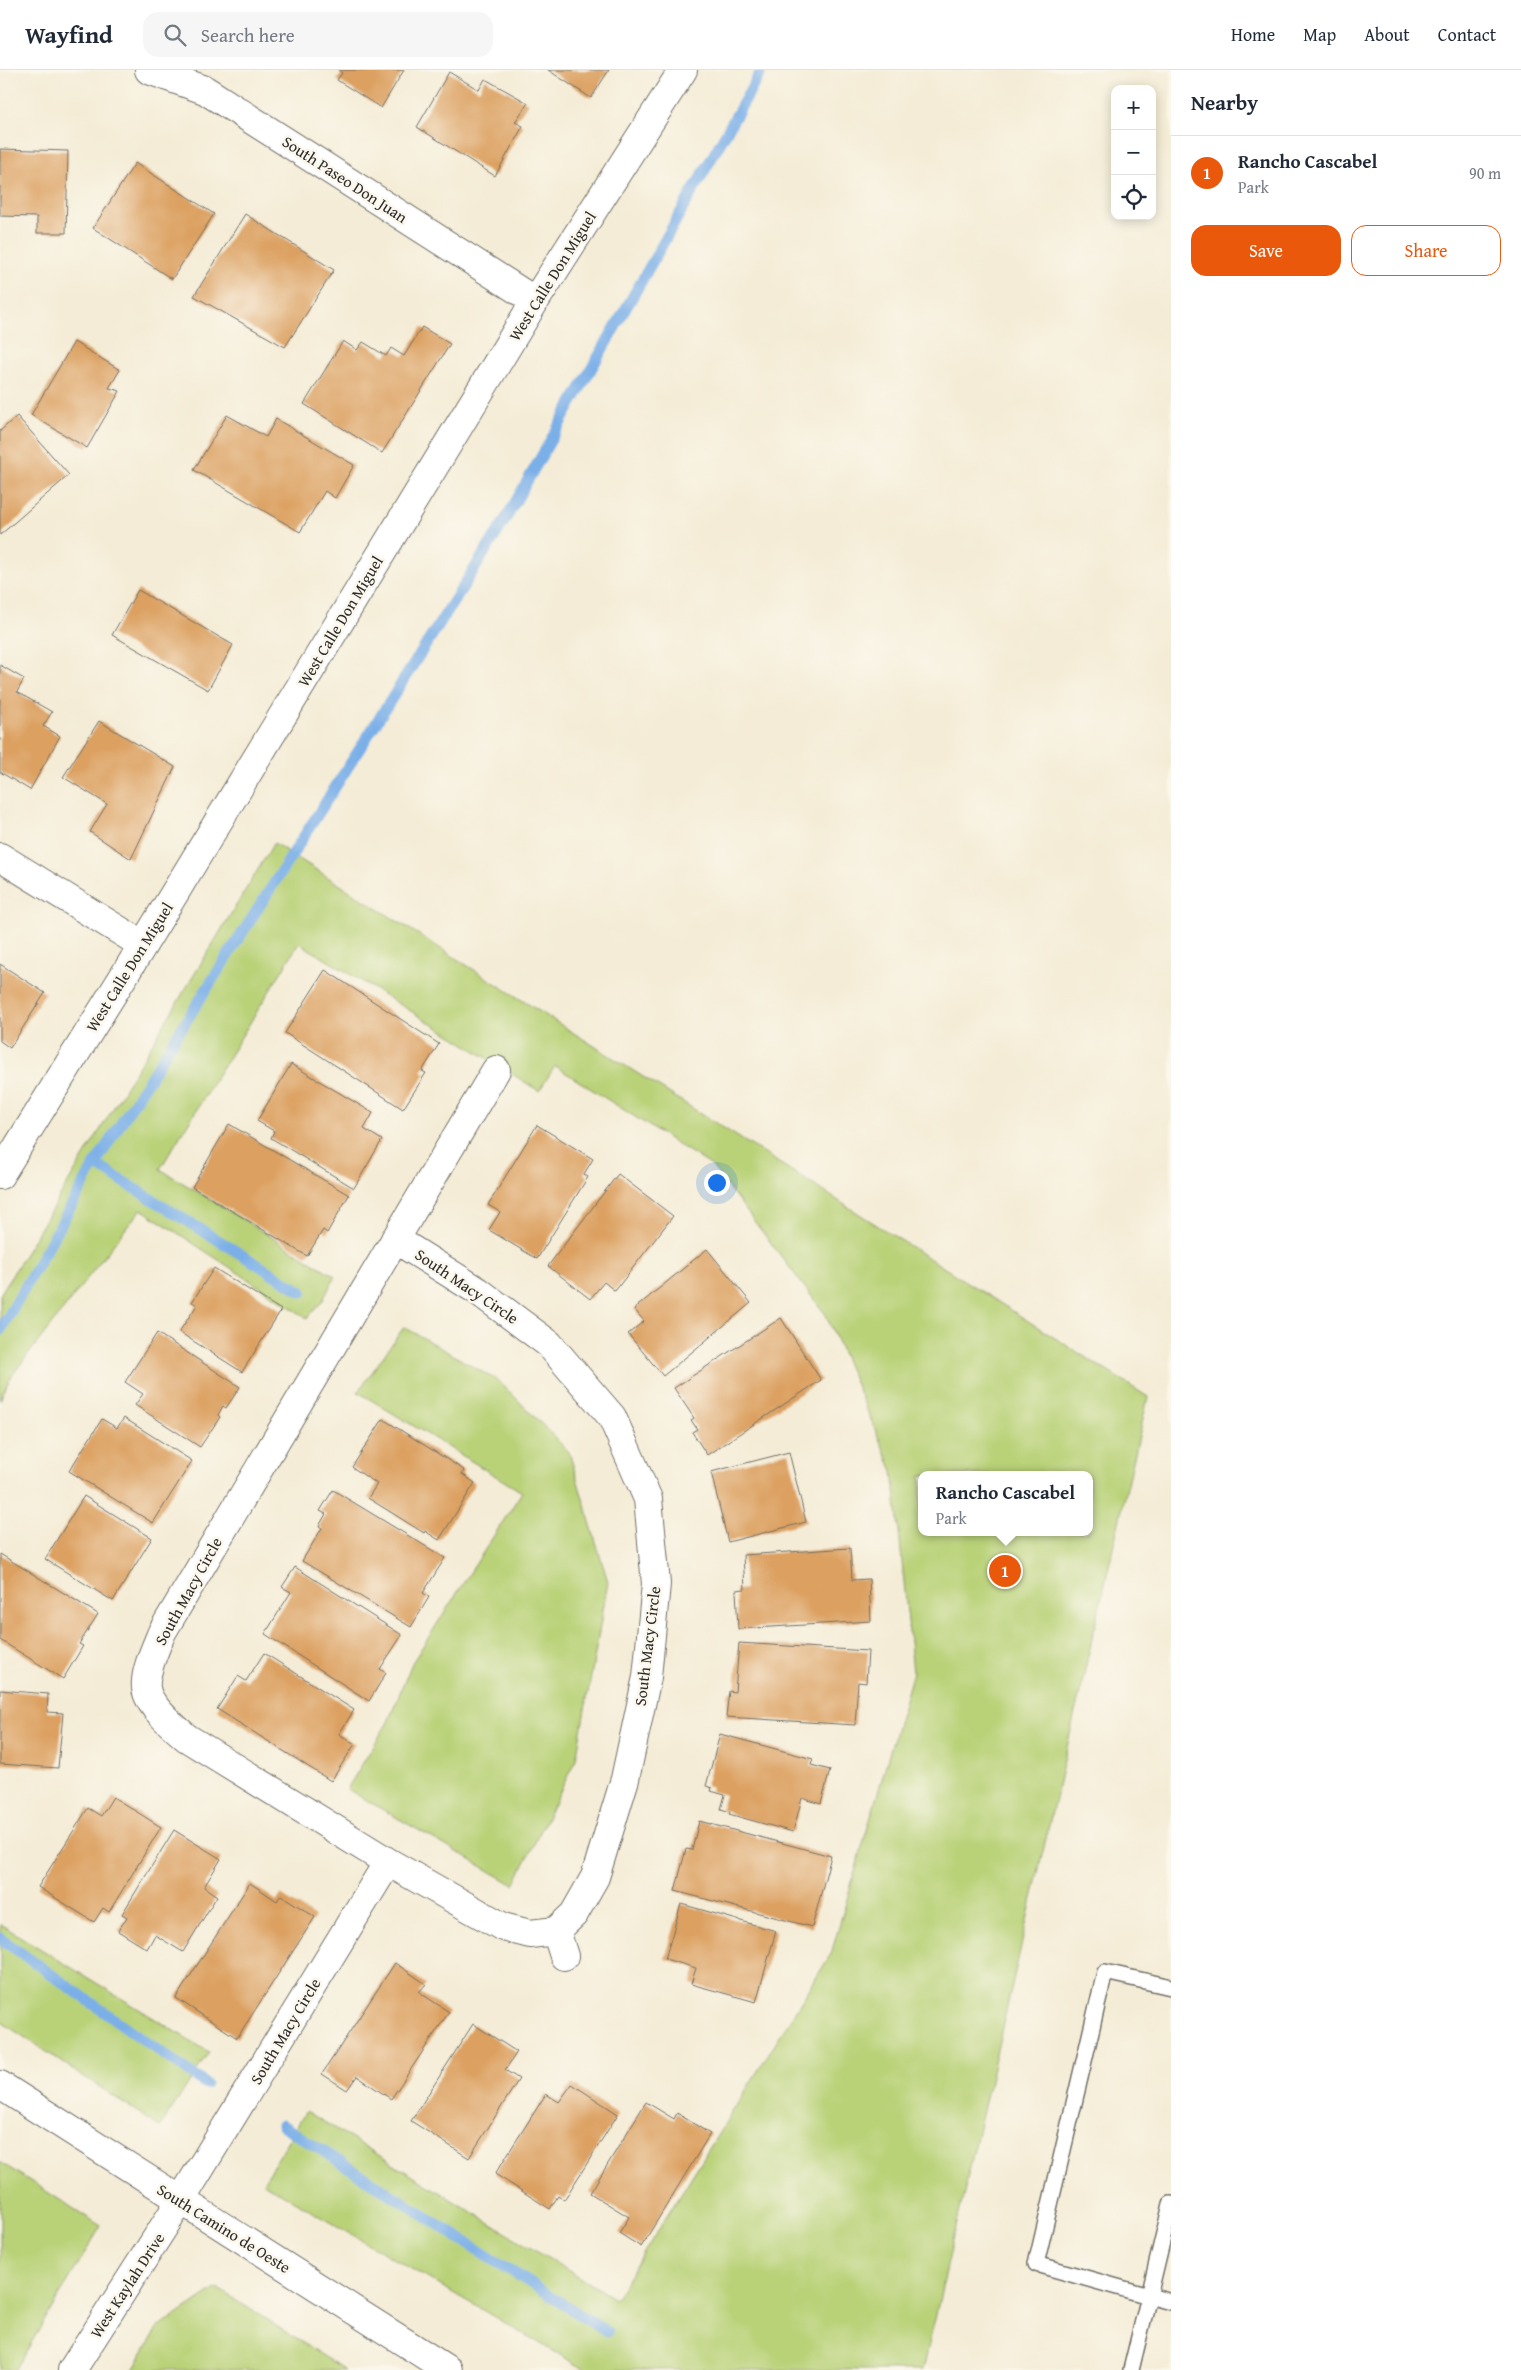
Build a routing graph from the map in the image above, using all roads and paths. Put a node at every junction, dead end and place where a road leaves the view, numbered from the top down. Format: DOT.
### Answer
graph roads {
  1 [pos="149,70"];
  2 [pos="683,70"];
  3 [pos="535,301"];
  4 [pos="0,857"];
  5 [pos="143,945"];
  6 [pos="496,1070"];
  7 [pos="0,1175"];
  8 [pos="395,1239"];
  9 [pos="388,1862"];
  10 [pos="556,1930"];
  11 [pos="564,1956"];
  12 [pos="1171,1987"];
  13 [pos="0,2085"];
  14 [pos="181,2200"];
  15 [pos="1171,2204"];
  16 [pos="1149,2296"];
  17 [pos="1171,2302"];
  18 [pos="72,2370"];
  19 [pos="448,2370"];
  20 [pos="1131,2370"];
  1 -- 3 [label="street, South Paseo Don Juan"];
  2 -- 3 [label="street, West Calle Don Miguel"];
  3 -- 5 [label="street, West Calle Don Miguel"];
  4 -- 5 [label="street"];
  5 -- 7 [label="street, West Calle Don Miguel"];
  6 -- 8 [label="street, South Macy Circle"];
  8 -- 9 [label="street, South Macy Circle"];
  8 -- 10 [label="street, South Macy Circle"];
  9 -- 10 [label="street, South Macy Circle"];
  9 -- 14 [label="street, South Macy Circle"];
  10 -- 11 [label="street"];
  12 -- 16 [label="lane"];
  13 -- 14 [label="street, South Camino de Oeste"];
  14 -- 18 [label="street, West Kaylah Drive"];
  14 -- 19 [label="street, South Camino de Oeste"];
  15 -- 16 [label="lane"];
  16 -- 17 [label="lane"];
  16 -- 20 [label="lane"];
}
